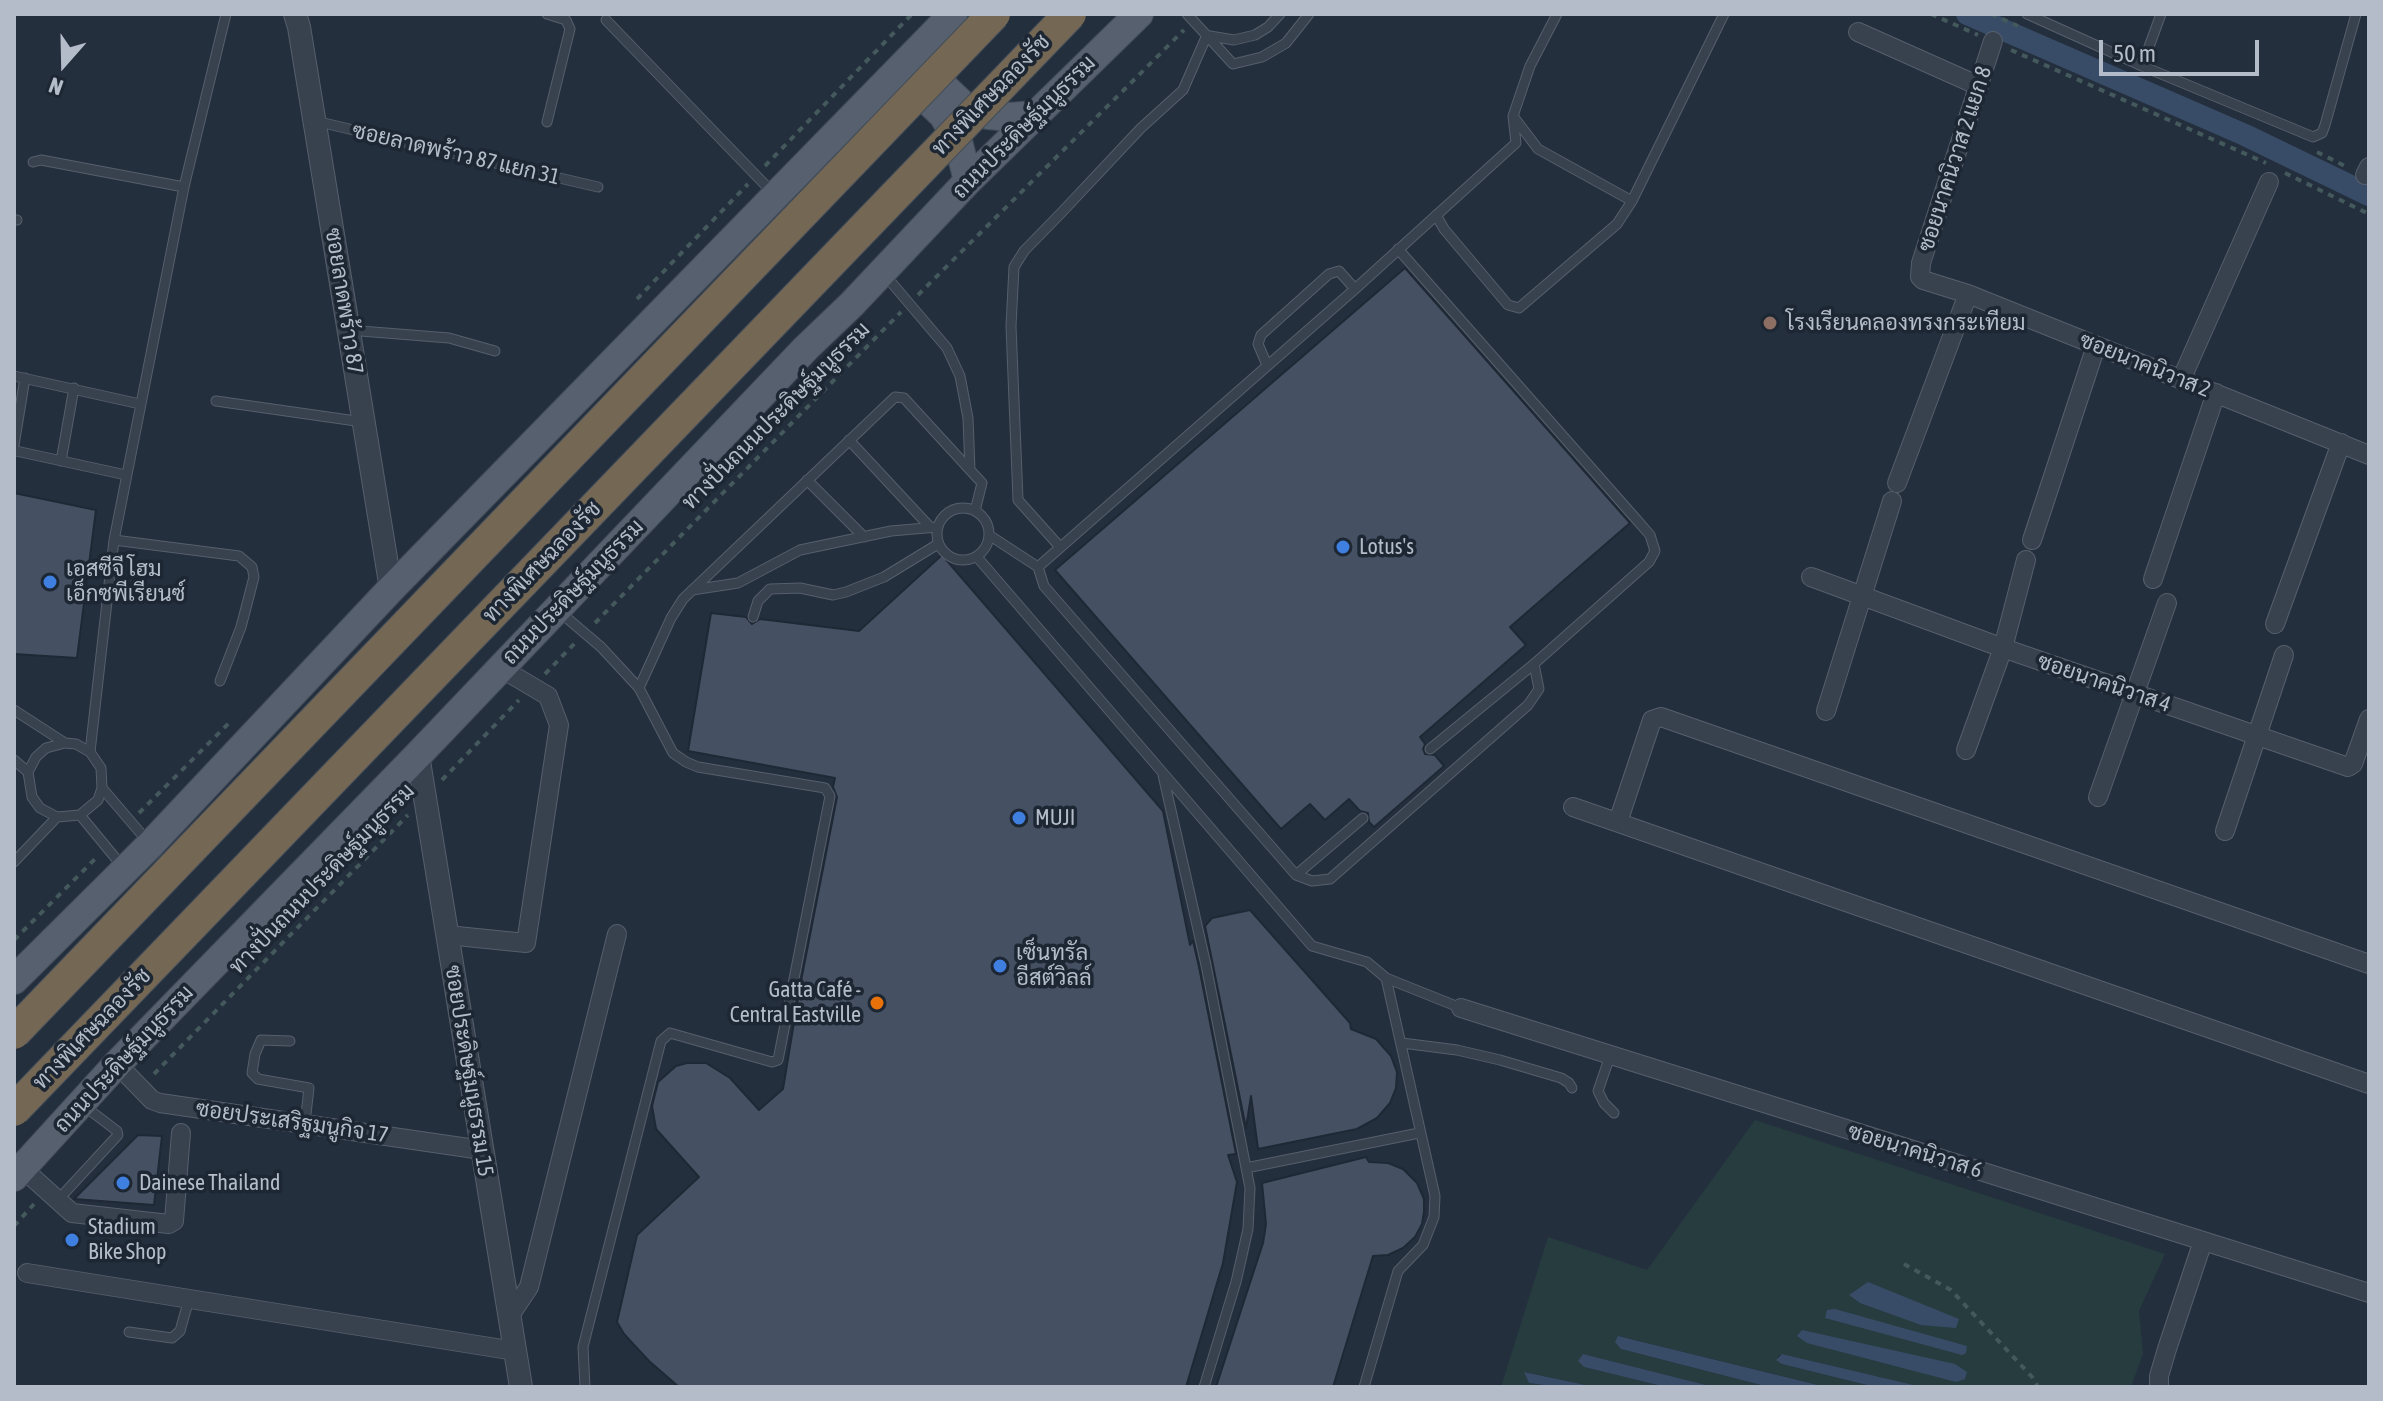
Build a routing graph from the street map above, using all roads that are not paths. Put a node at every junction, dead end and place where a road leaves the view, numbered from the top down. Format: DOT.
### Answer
graph roads {
  1 [pos="226,14"];
  2 [pos="547,14"];
  3 [pos="953,14"];
  4 [pos="994,14"];
  5 [pos="1070,14"];
  6 [pos="1139,14"];
  7 [pos="1280,14"];
  8 [pos="1309,14"];
  9 [pos="1557,14"];
  10 [pos="1724,14"];
  11 [pos="2027,14"];
  12 [pos="2161,14"];
  13 [pos="2356,14"];
  14 [pos="291,16"];
  15 [pos="1190,17"];
  16 [pos="606,20"];
  17 [pos="1858,32"];
  18 [pos="932,35"];
  19 [pos="1207,35"];
  20 [pos="1993,41"];
  21 [pos="2142,66"];
  22 [pos="1979,86"];
  23 [pos="868,100"];
  24 [pos="1035,115"];
  25 [pos="1513,116"];
  26 [pos="315,121"];
  27 [pos="547,122"];
  28 [pos="33,162"];
  29 [pos="968,181"];
  30 [pos="2269,182"];
  31 [pos="184,187"];
  32 [pos="598,187"];
  33 [pos="775,195"];
  34 [pos="1632,201"];
  35 [pos="1436,215"];
  36 [pos="1398,249"];
  37 [pos="883,272"];
  38 [pos="1920,277"];
  39 [pos="1355,289"];
  40 [pos="1968,294"];
  41 [pos="348,330"];
  42 [pos="2096,346"];
  43 [pos="495,351"];
  44 [pos="1267,365"];
  45 [pos="19,377"];
  46 [pos="2181,380"];
  47 [pos="74,388"];
  48 [pos="2216,393"];
  49 [pos="216,401"];
  50 [pos="140,404"];
  51 [pos="363,422"];
  52 [pos="849,440"];
  53 [pos="2341,443"];
  54 [pos="14,447"];
  55 [pos="2369,455"];
  56 [pos="61,461"];
  57 [pos="970,470"];
  58 [pos="126,475"];
  59 [pos="807,480"];
  60 [pos="975,511"];
  61 [pos="934,527"];
  62 [pos="989,535"];
  63 [pos="864,537"];
  64 [pos="114,540"];
  65 [pos="2032,540"];
  66 [pos="938,544"];
  67 [pos="1060,547"];
  68 [pos="977,557"];
  69 [pos="2026,560"];
  70 [pos="1038,567"];
  71 [pos="1811,577"];
  72 [pos="2153,579"];
  73 [pos="391,589"];
  74 [pos="692,590"];
  75 [pos="1861,594"];
  76 [pos="2167,603"];
  77 [pos="555,608"];
  78 [pos="753,617"];
  79 [pos="2275,624"];
  80 [pos="2003,648"];
  81 [pos="2284,655"];
  82 [pos="1534,664"];
  83 [pos="499,667"];
  84 [pos="220,681"];
  85 [pos="639,688"];
  86 [pos="2134,692"];
  87 [pos="14,710"];
  88 [pos="1826,711"];
  89 [pos="2369,719"];
  90 [pos="2258,737"];
  91 [pos="65,743"];
  92 [pos="1430,749"];
  93 [pos="1966,750"];
  94 [pos="90,752"];
  95 [pos="418,755"];
  96 [pos="14,760"];
  97 [pos="28,772"];
  98 [pos="1162,772"];
  99 [pos="102,788"];
  100 [pos="2098,797"];
  101 [pos="1573,807"];
  102 [pos="80,815"];
  103 [pos="57,817"];
  104 [pos="1363,818"];
  105 [pos="1618,822"];
  106 [pos="2225,831"];
  107 [pos="151,844"];
  108 [pos="14,862"];
  109 [pos="124,868"];
  110 [pos="1296,875"];
  111 [pos="617,934"];
  112 [pos="447,935"];
  113 [pos="2369,964"];
  114 [pos="1386,978"];
  115 [pos="14,980"];
  116 [pos="1461,1008"];
  117 [pos="14,1033"];
  118 [pos="290,1041"];
  119 [pos="1402,1043"];
  120 [pos="1610,1056"];
  121 [pos="117,1064"];
  122 [pos="2369,1084"];
  123 [pos="1572,1088"];
  124 [pos="81,1103"];
  125 [pos="14,1110"];
  126 [pos="1614,1113"];
  127 [pos="305,1123"];
  128 [pos="181,1133"];
  129 [pos="1419,1133"];
  130 [pos="482,1150"];
  131 [pos="1246,1168"];
  132 [pos="18,1172"];
  133 [pos="52,1196"];
  134 [pos="2203,1241"];
  135 [pos="27,1273"];
  136 [pos="2369,1293"];
  137 [pos="189,1299"];
  138 [pos="509,1317"];
  139 [pos="129,1332"];
  140 [pos="515,1351"];
  141 [pos="521,1387"];
  142 [pos="585,1387"];
  143 [pos="1204,1387"];
  144 [pos="1364,1387"];
  145 [pos="2159,1387"];
  1 -- 31 [label="lane"];
  2 -- 27 [label="lane"];
  3 -- 18 [label="main road"];
  4 -- 117 [label="highway, bridge"];
  5 -- 125 [label="highway, ทางพิเศษฉลองรัช, bridge"];
  6 -- 24 [label="main road, ถนนประดิษฐ์มนูธรรม"];
  7 -- 19 [label="lane"];
  8 -- 19 [label="lane"];
  9 -- 25 [label="lane"];
  10 -- 34 [label="lane"];
  11 -- 21 [label="lane"];
  12 -- 21 [label="lane"];
  13 -- 21 [label="lane"];
  14 -- 26 [label="street, ซอยลาดพร้าว 87"];
  15 -- 19 [label="lane"];
  16 -- 33 [label="lane"];
  17 -- 22 [label="street"];
  18 -- 23 [label="main road"];
  18 -- 24 [label="main road"];
  19 -- 67 [label="lane"];
  20 -- 22 [label="street, ซอยนาคนิวาส 2 แยก 8"];
  22 -- 38 [label="street, ซอยนาคนิวาส 2 แยก 8"];
  23 -- 29 [label="main road"];
  23 -- 33 [label="main road"];
  24 -- 29 [label="main road, ถนนประดิษฐ์มนูธรรม"];
  25 -- 34 [label="lane"];
  25 -- 35 [label="lane"];
  26 -- 32 [label="lane, ซอยลาดพร้าว 87 แยก 31"];
  26 -- 41 [label="street, ซอยลาดพร้าว 87"];
  28 -- 31 [label="lane"];
  29 -- 37 [label="main road, ถนนประดิษฐ์มนูธรรม"];
  30 -- 46 [label="street"];
  31 -- 50 [label="lane"];
  33 -- 73 [label="main road"];
  34 -- 35 [label="lane"];
  35 -- 36 [label="lane"];
  36 -- 39 [label="lane"];
  36 -- 82 [label="lane"];
  37 -- 57 [label="lane"];
  37 -- 77 [label="main road, ถนนประดิษฐ์มนูธรรม"];
  38 -- 40 [label="street, ซอยนาคนิวาส 2"];
  39 -- 44 [label="lane"];
  39 -- 44 [label="lane"];
  40 -- 42 [label="street, ซอยนาคนิวาส 2"];
  40 -- 75 [label="street"];
  41 -- 43 [label="lane"];
  41 -- 51 [label="street, ซอยลาดพร้าว 87"];
  42 -- 46 [label="street, ซอยนาคนิวาส 2"];
  42 -- 65 [label="street"];
  44 -- 67 [label="lane"];
  45 -- 47 [label="lane"];
  45 -- 54 [label="lane"];
  46 -- 48 [label="street, ซอยนาคนิวาส 2"];
  47 -- 50 [label="lane"];
  47 -- 56 [label="lane"];
  48 -- 53 [label="street, ซอยนาคนิวาส 2"];
  48 -- 72 [label="street"];
  49 -- 51 [label="lane"];
  50 -- 58 [label="lane"];
  51 -- 73 [label="street, ซอยลาดพร้าว 87"];
  52 -- 57 [label="lane"];
  52 -- 59 [label="lane"];
  52 -- 61 [label="lane"];
  53 -- 55 [label="street, ซอยนาคนิวาส 2"];
  53 -- 79 [label="street"];
  54 -- 56 [label="lane"];
  56 -- 58 [label="lane"];
  57 -- 60 [label="lane"];
  58 -- 64 [label="lane"];
  59 -- 63 [label="lane"];
  59 -- 74 [label="lane"];
  60 -- 61 [label="lane"];
  60 -- 62 [label="lane"];
  61 -- 63 [label="lane"];
  61 -- 66 [label="lane"];
  62 -- 68 [label="lane"];
  62 -- 70 [label="lane"];
  63 -- 74 [label="lane"];
  64 -- 84 [label="lane"];
  64 -- 94 [label="lane"];
  66 -- 68 [label="lane"];
  66 -- 78 [label="lane"];
  67 -- 70 [label="lane"];
  68 -- 98 [label="lane"];
  69 -- 80 [label="street"];
  70 -- 110 [label="lane"];
  71 -- 75 [label="street, ซอยนาคนิวาส 4"];
  73 -- 107 [label="main road"];
  74 -- 85 [label="lane"];
  75 -- 80 [label="street, ซอยนาคนิวาส 4"];
  75 -- 88 [label="street"];
  76 -- 86 [label="street"];
  77 -- 83 [label="main road, ถนนประดิษฐ์มนูธรรม"];
  77 -- 85 [label="lane"];
  80 -- 86 [label="street, ซอยนาคนิวาส 4"];
  80 -- 93 [label="street"];
  81 -- 90 [label="street"];
  82 -- 92 [label="lane"];
  82 -- 110 [label="lane"];
  83 -- 95 [label="main road, ถนนประดิษฐ์มนูธรรม"];
  83 -- 112 [label="street"];
  85 -- 142 [label="lane"];
  86 -- 90 [label="street, ซอยนาคนิวาส 4"];
  86 -- 100 [label="street"];
  87 -- 91 [label="lane"];
  89 -- 90 [label="street, ซอยนาคนิวาส 4"];
  90 -- 106 [label="street"];
  91 -- 94 [label="lane"];
  91 -- 97 [label="lane"];
  94 -- 99 [label="lane"];
  95 -- 112 [label="street, ซอยประดิษฐ์มนูธรรม 15"];
  95 -- 121 [label="main road, ถนนประดิษฐ์มนูธรรม"];
  96 -- 97 [label="lane"];
  97 -- 103 [label="lane"];
  98 -- 114 [label="lane"];
  98 -- 131 [label="lane"];
  99 -- 102 [label="lane"];
  99 -- 107 [label="lane"];
  101 -- 105 [label="street"];
  102 -- 103 [label="lane"];
  102 -- 109 [label="lane"];
  103 -- 108 [label="lane"];
  104 -- 110 [label="lane"];
  105 -- 113 [label="street"];
  105 -- 122 [label="street"];
  107 -- 109 [label="main road"];
  109 -- 115 [label="main road"];
  111 -- 138 [label="street"];
  112 -- 130 [label="street, ซอยประดิษฐ์มนูธรรม 15"];
  114 -- 116 [label="lane"];
  114 -- 119 [label="lane"];
  116 -- 120 [label="street, ซอยนาคนิวาส 6"];
  118 -- 127 [label="lane"];
  119 -- 123 [label="lane"];
  119 -- 129 [label="lane"];
  120 -- 126 [label="lane"];
  120 -- 134 [label="street, ซอยนาคนิวาส 6"];
  121 -- 124 [label="main road, ถนนประดิษฐ์มนูธรรม"];
  121 -- 127 [label="street, ซอยประเสริฐมนูกิจ 17"];
  124 -- 132 [label="main road, ถนนประดิษฐ์มนูธรรม"];
  124 -- 133 [label="lane"];
  127 -- 130 [label="street, ซอยประเสริฐมนูกิจ 17"];
  128 -- 133 [label="street"];
  129 -- 131 [label="lane"];
  129 -- 144 [label="lane"];
  130 -- 138 [label="street, ซอยประดิษฐ์มนูธรรม 15"];
  131 -- 143 [label="lane"];
  132 -- 133 [label="street"];
  134 -- 136 [label="street, ซอยนาคนิวาส 6"];
  134 -- 145 [label="street"];
  135 -- 137 [label="street"];
  137 -- 139 [label="lane"];
  137 -- 140 [label="street"];
  138 -- 140 [label="street, ซอยประดิษฐ์มนูธรรม 15"];
  140 -- 141 [label="street, ซอยประดิษฐ์มนูธรรม 15"];
}
